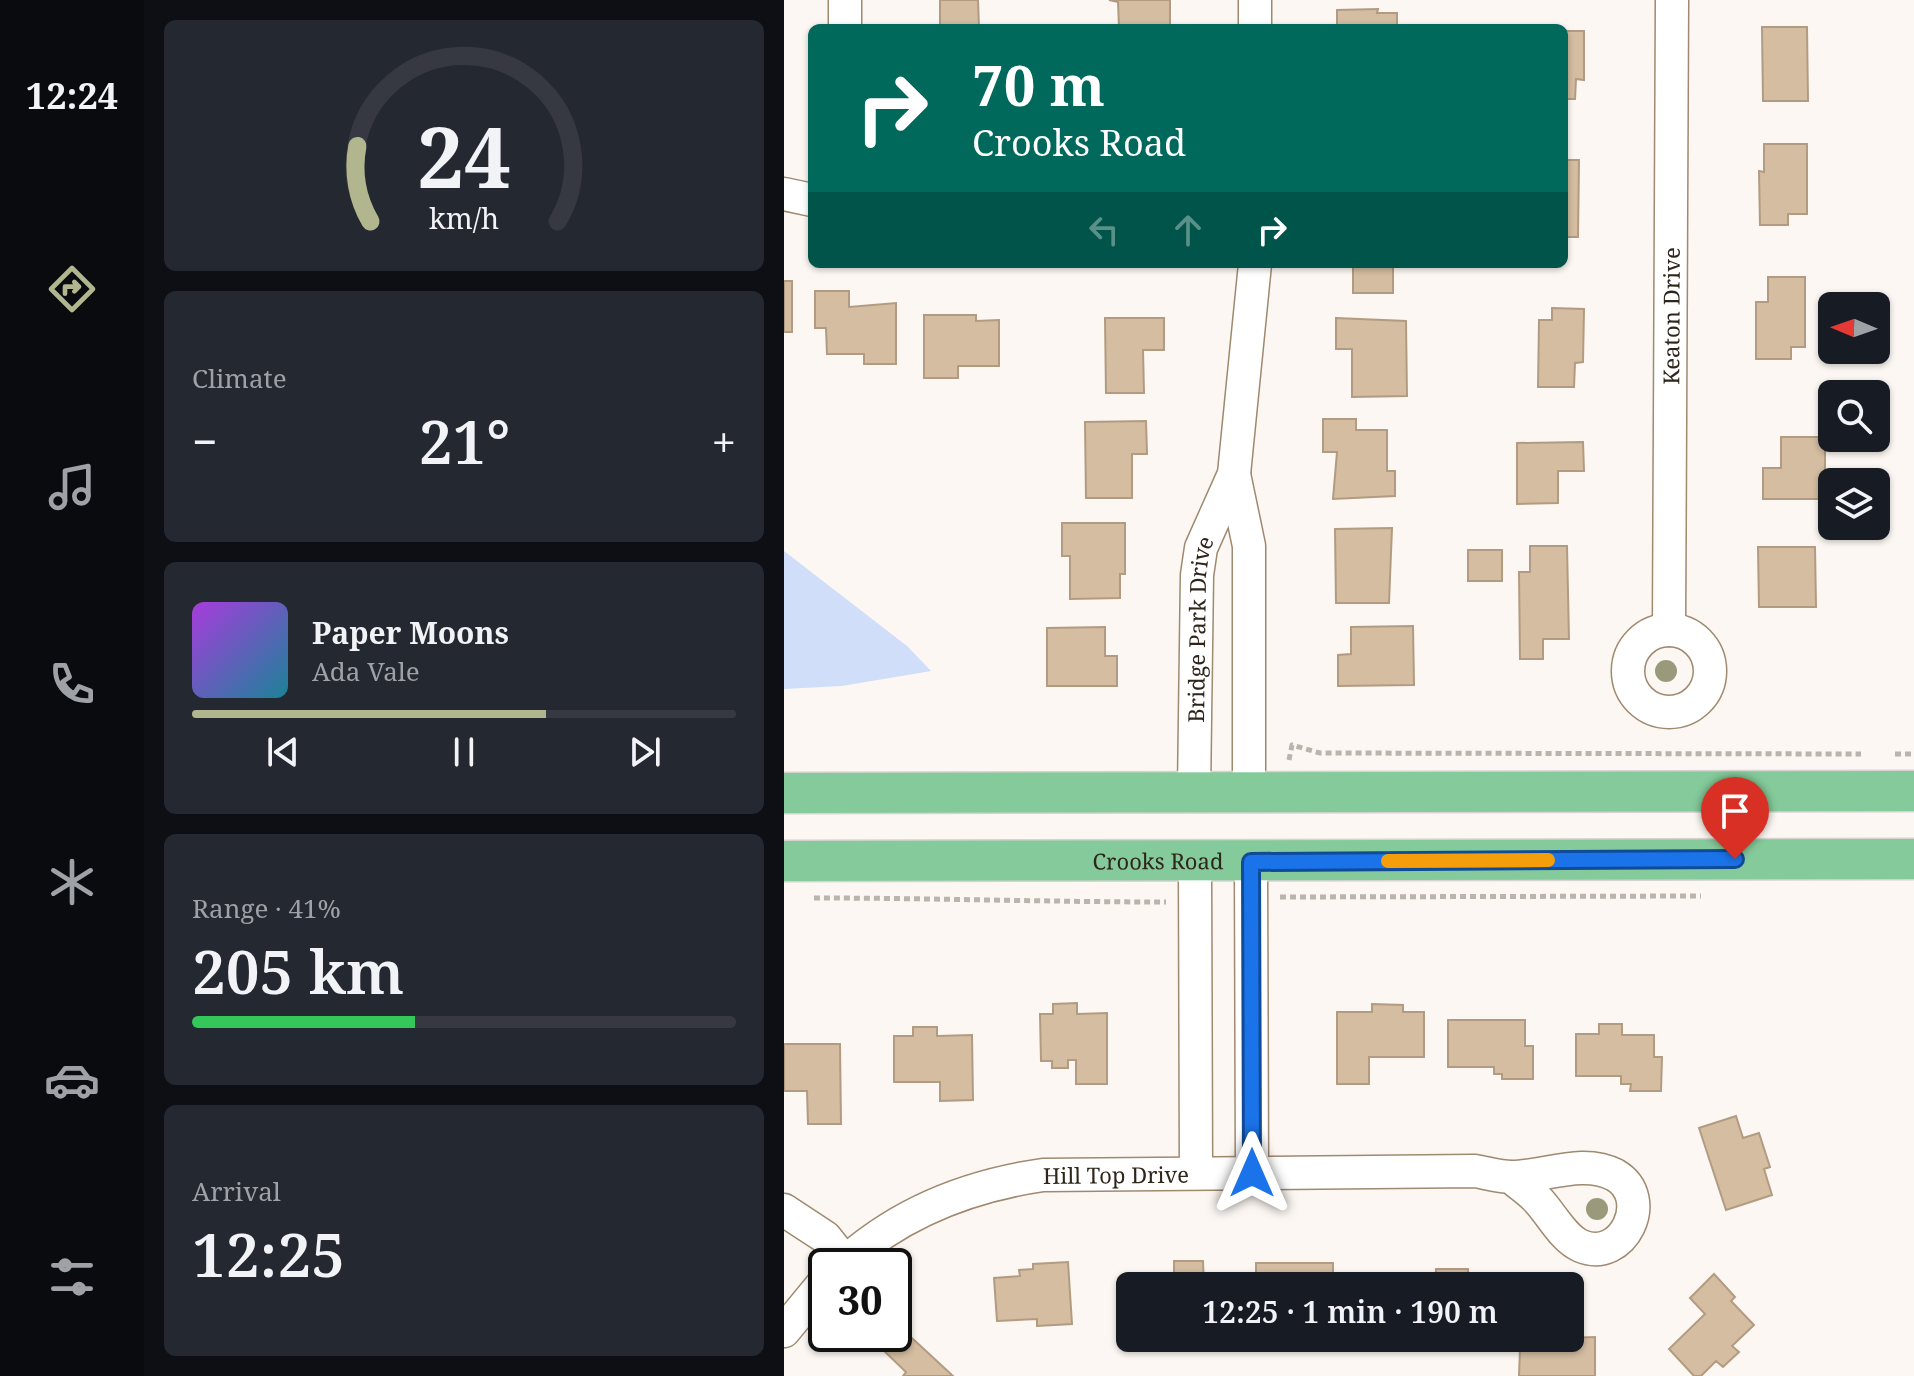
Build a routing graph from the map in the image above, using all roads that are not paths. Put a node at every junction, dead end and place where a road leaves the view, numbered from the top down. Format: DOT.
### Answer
graph roads {
  1 [pos="845,0"];
  2 [pos="1255,0"];
  3 [pos="1672,0"];
  4 [pos="845,24"];
  5 [pos="1255,24"];
  6 [pos="784,194"];
  7 [pos="808,199"];
  8 [pos="1255,268"];
  9 [pos="1234,474"];
  10 [pos="1669,630"];
  11 [pos="1194,791"];
  12 [pos="1249,791"];
  13 [pos="1914,791"];
  14 [pos="784,793"];
  15 [pos="1914,859"];
  16 [pos="784,861"];
  17 [pos="1195,862"];
  18 [pos="1251,862"];
  19 [pos="1196,1173"];
  20 [pos="1252,1173"];
  21 [pos="1511,1177"];
  22 [pos="784,1210"];
  23 [pos="829,1248"];
  24 [pos="868,1248"];
  25 [pos="808,1304"];
  26 [pos="784,1331"];
  1 -- 4 [label="street"];
  2 -- 5 [label="street"];
  3 -- 10 [label="street, Keaton Drive"];
  6 -- 7 [label="street"];
  8 -- 9 [label="street, Bridge Park Drive"];
  9 -- 11 [label="street, Bridge Park Drive"];
  9 -- 12 [label="street, Bridge Park Drive"];
  11 -- 12 [label="main road"];
  11 -- 14 [label="main road"];
  12 -- 13 [label="main road"];
  15 -- 18 [label="main road, Crooks Road"];
  16 -- 17 [label="main road, Crooks Road"];
  17 -- 18 [label="main road, Crooks Road"];
  17 -- 19 [label="street"];
  18 -- 20 [label="street"];
  19 -- 20 [label="street, Hill Top Drive"];
  19 -- 24 [label="street, Hill Top Drive"];
  20 -- 21 [label="street, Hill Top Drive"];
  22 -- 23 [label="street"];
  25 -- 26 [label="street, Hill Top Drive"];
}
